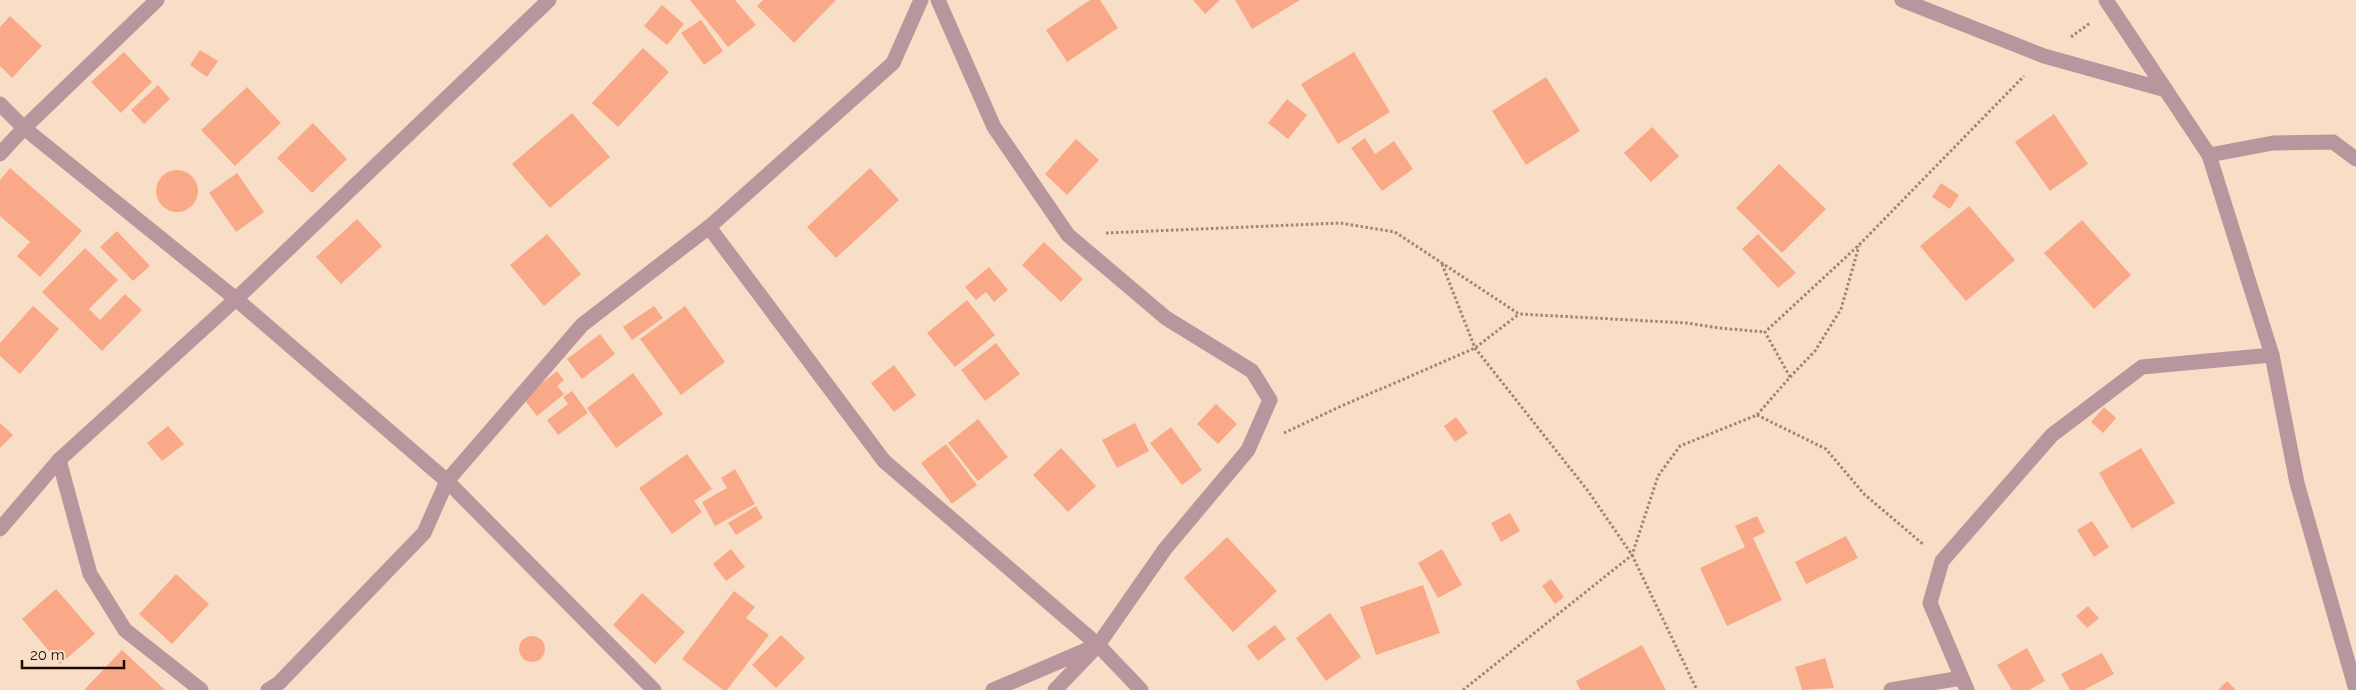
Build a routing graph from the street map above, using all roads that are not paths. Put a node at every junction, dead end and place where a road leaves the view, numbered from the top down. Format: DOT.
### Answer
graph roads {
  1 [pos="157,0"];
  2 [pos="549,0"];
  3 [pos="922,0"];
  4 [pos="938,0"];
  5 [pos="1902,0"];
  6 [pos="2108,4"];
  7 [pos="2166,90"];
  8 [pos="0,104"];
  9 [pos="24,128"];
  10 [pos="0,154"];
  11 [pos="2209,154"];
  12 [pos="2356,159"];
  13 [pos="709,227"];
  14 [pos="236,299"];
  15 [pos="2272,355"];
  16 [pos="59,460"];
  17 [pos="447,481"];
  18 [pos="0,529"];
  19 [pos="1098,645"];
  20 [pos="1964,684"];
  21 [pos="277,688"];
  22 [pos="201,690"];
  23 [pos="654,690"];
  24 [pos="993,690"];
  25 [pos="1055,690"];
  26 [pos="1141,690"];
  27 [pos="1891,690"];
  28 [pos="2356,690"];
  1 -- 9 [label="street"];
  2 -- 14 [label="street"];
  3 -- 13 [label="street"];
  4 -- 19 [label="street"];
  5 -- 7 [label="street"];
  6 -- 7 [label="street"];
  7 -- 11 [label="street"];
  8 -- 9 [label="street"];
  9 -- 10 [label="street"];
  9 -- 14 [label="street"];
  11 -- 12 [label="street"];
  11 -- 15 [label="street"];
  13 -- 17 [label="street"];
  13 -- 19 [label="street"];
  14 -- 16 [label="street"];
  14 -- 17 [label="street"];
  15 -- 20 [label="street"];
  15 -- 28 [label="street"];
  16 -- 18 [label="street"];
  16 -- 22 [label="street"];
  17 -- 21 [label="street"];
  17 -- 23 [label="street"];
  19 -- 24 [label="street"];
  19 -- 25 [label="street"];
  19 -- 26 [label="street"];
  20 -- 27 [label="street"];
}
